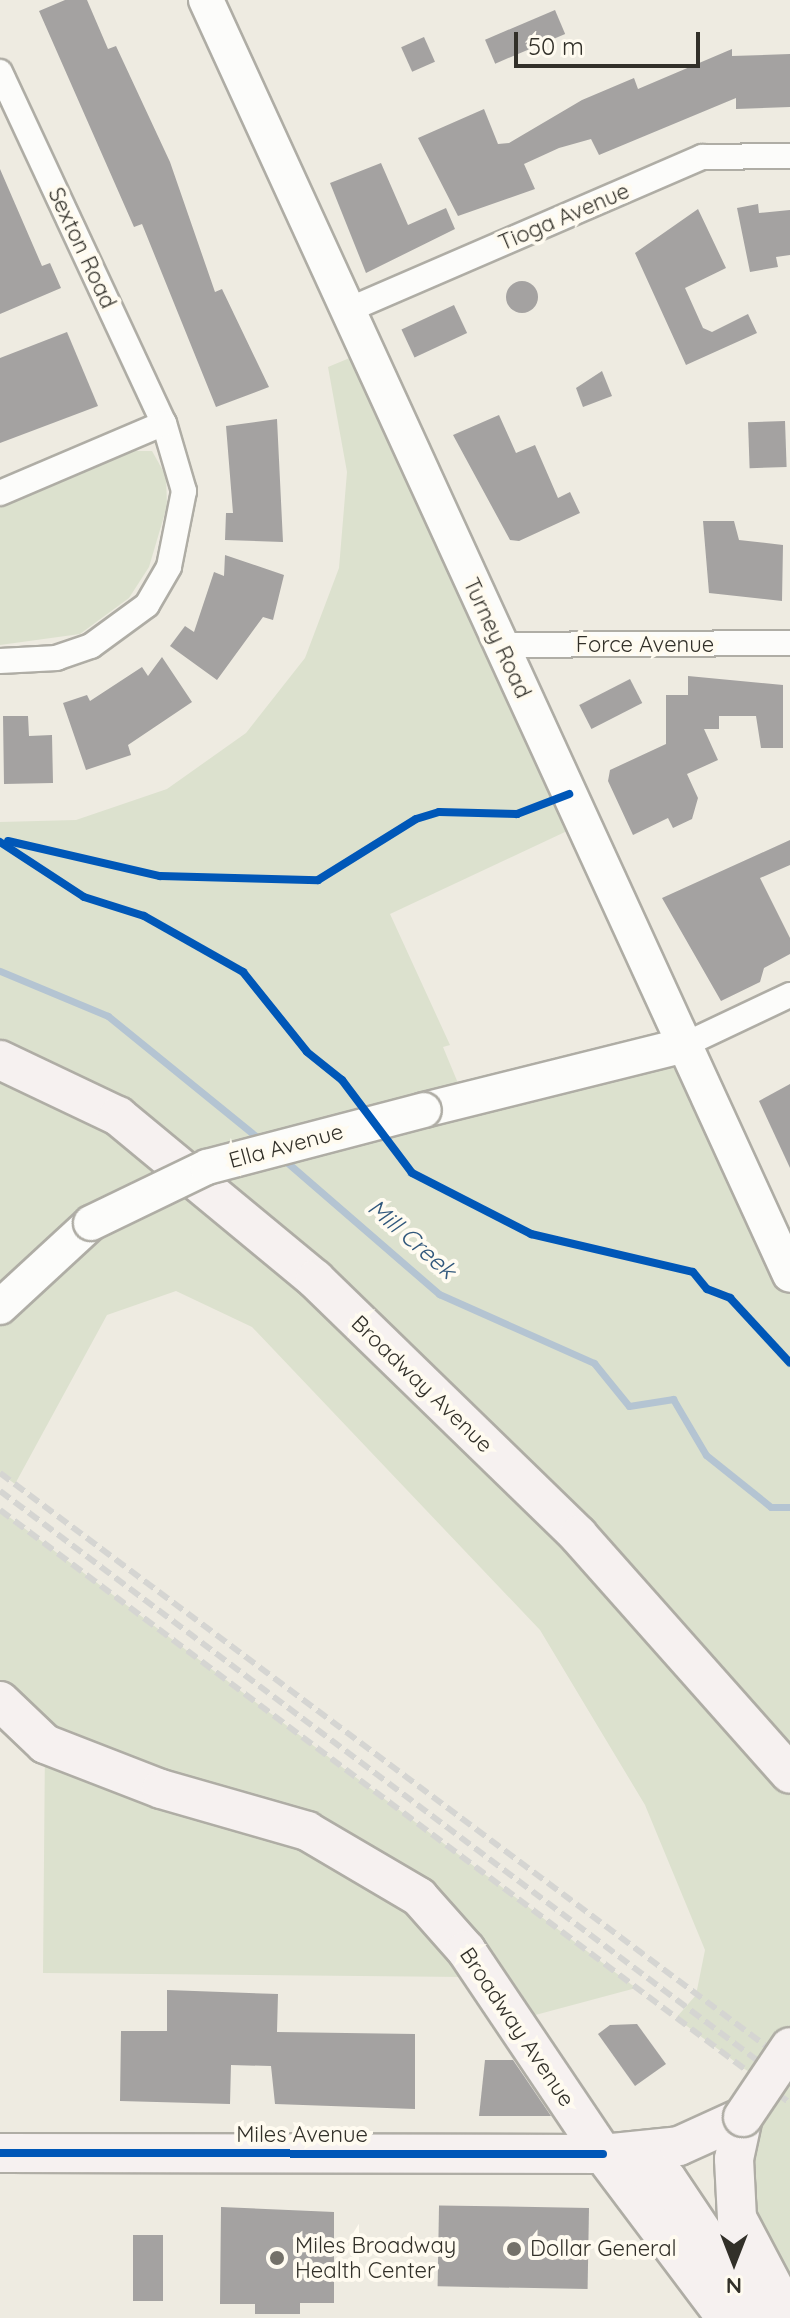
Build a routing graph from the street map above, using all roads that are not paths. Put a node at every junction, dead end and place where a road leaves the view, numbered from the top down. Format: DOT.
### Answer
graph roads {
  1 [pos="206,0"];
  2 [pos="0,72"];
  3 [pos="790,156"];
  4 [pos="346,311"];
  5 [pos="164,423"];
  6 [pos="0,493"];
  7 [pos="790,643"];
  8 [pos="500,645"];
  9 [pos="0,661"];
  10 [pos="790,995"];
  11 [pos="684,1045"];
  12 [pos="0,1060"];
  13 [pos="790,1275"];
  14 [pos="0,1307"];
  15 [pos="3,1711"];
  16 [pos="790,1774"];
  17 [pos="790,2047"];
  18 [pos="743,2117"];
  19 [pos="0,2153"];
  20 [pos="603,2154"];
  21 [pos="726,2318"];
  22 [pos="760,2318"];
  23 [pos="790,2318"];
  1 -- 4 [label="main road, Turney Road"];
  2 -- 5 [label="street, Sexton Road"];
  3 -- 4 [label="street, Tioga Avenue"];
  4 -- 8 [label="main road, Turney Road"];
  5 -- 6 [label="street"];
  5 -- 9 [label="street, Sexton Road"];
  7 -- 8 [label="street, Force Avenue"];
  8 -- 11 [label="main road, Turney Road"];
  10 -- 11 [label="street, Ella Avenue"];
  11 -- 13 [label="main road, Turney Road"];
  11 -- 14 [label="main road, Ella Avenue, bridge"];
  12 -- 16 [label="main road, Broadway Avenue"];
  15 -- 20 [label="main road, Broadway Avenue"];
  17 -- 18 [label="main road, bridge"];
  18 -- 20 [label="main road"];
  18 -- 23 [label="main road"];
  19 -- 20 [label="main road, Miles Avenue"];
  20 -- 21 [label="main road, Broadway Avenue"];
  20 -- 22 [label="main road"];
}
